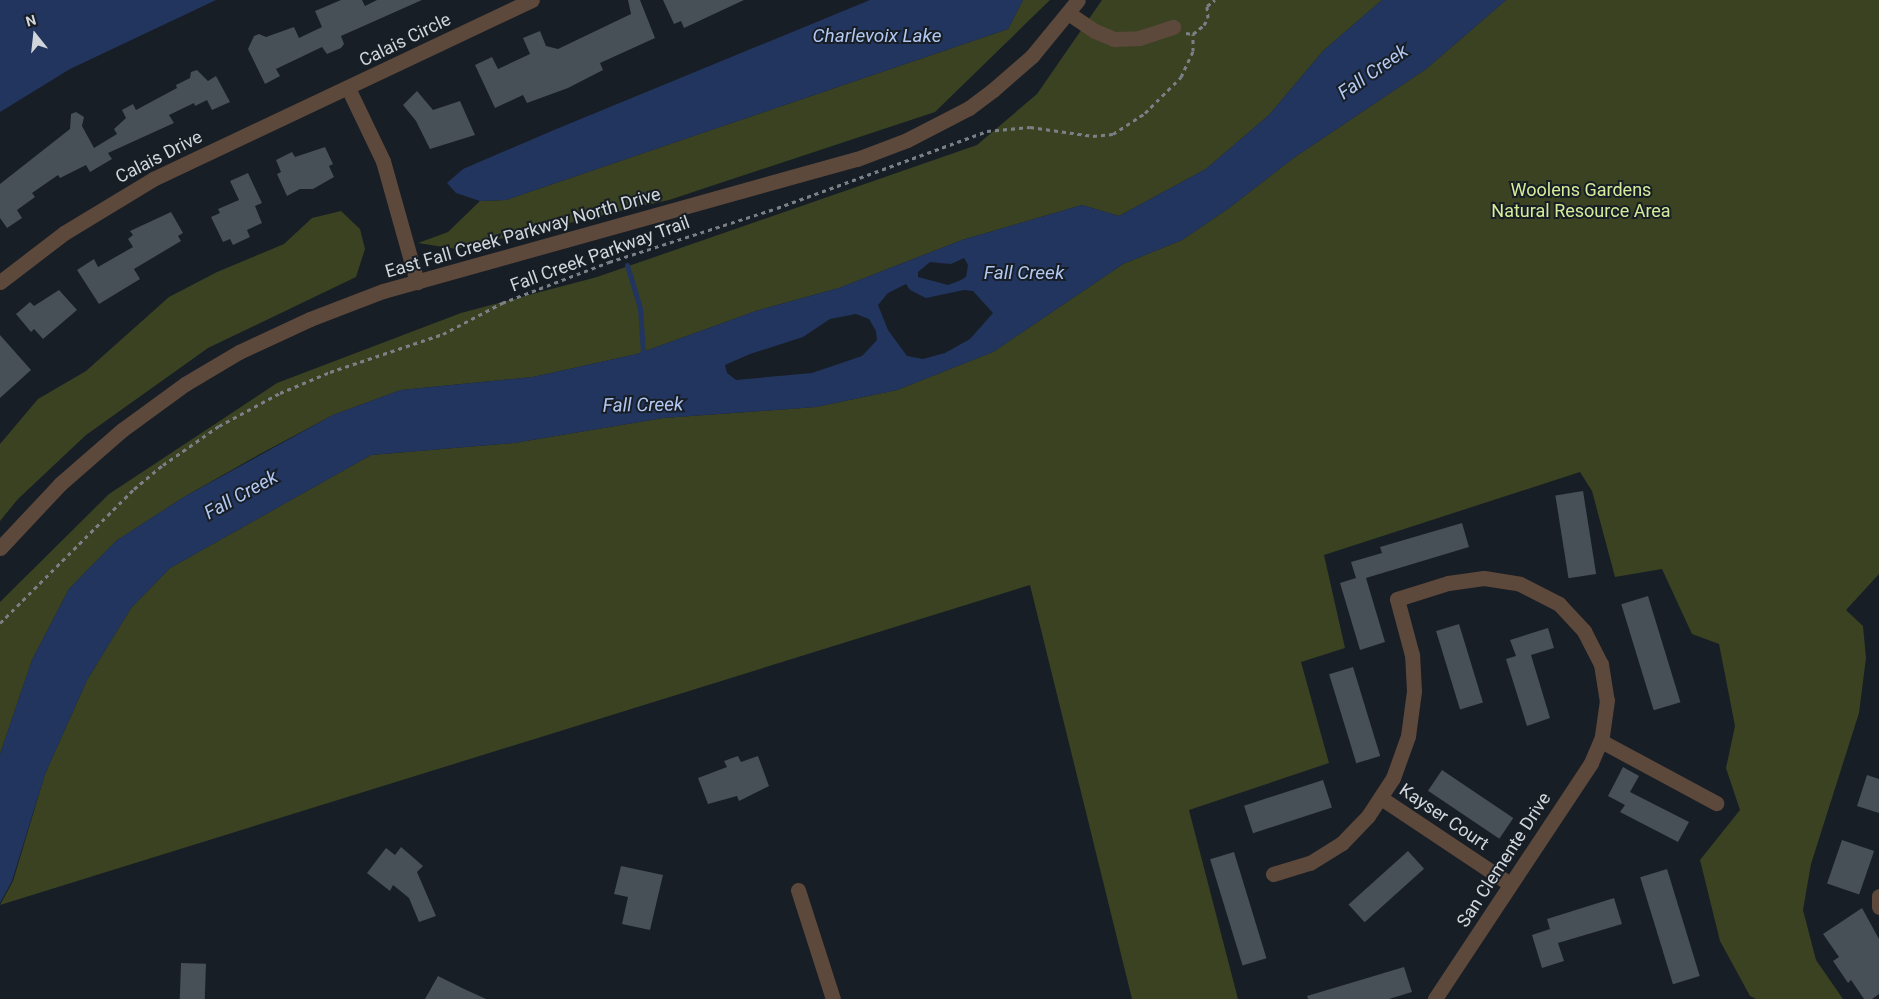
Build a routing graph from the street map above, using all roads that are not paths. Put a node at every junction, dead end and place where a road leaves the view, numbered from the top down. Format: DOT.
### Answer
graph roads {
  1 [pos="532,0"];
  2 [pos="1078,0"];
  3 [pos="1068,13"];
  4 [pos="1172,27"];
  5 [pos="348,88"];
  6 [pos="0,282"];
  7 [pos="418,282"];
  8 [pos="0,548"];
  9 [pos="1601,741"];
  10 [pos="1381,798"];
  11 [pos="1716,803"];
  12 [pos="1273,874"];
  13 [pos="1510,884"];
  14 [pos="798,890"];
  15 [pos="1879,896"];
  16 [pos="1879,907"];
  17 [pos="833,999"];
  18 [pos="1435,999"];
  1 -- 5 [label="street, Calais Circle"];
  2 -- 3 [label="street, East Fall Creek Parkway North Drive"];
  3 -- 4 [label="street"];
  3 -- 7 [label="street, East Fall Creek Parkway North Drive"];
  5 -- 6 [label="street, Calais Drive"];
  5 -- 7 [label="street"];
  7 -- 8 [label="street, East Fall Creek Parkway North Drive"];
  9 -- 10 [label="street, San Clemente Drive"];
  9 -- 11 [label="street"];
  9 -- 13 [label="street, San Clemente Drive"];
  10 -- 12 [label="street"];
  10 -- 13 [label="street, Kayser Court"];
  13 -- 18 [label="street, San Clemente Drive"];
  14 -- 17 [label="street"];
  15 -- 16 [label="street"];
}
